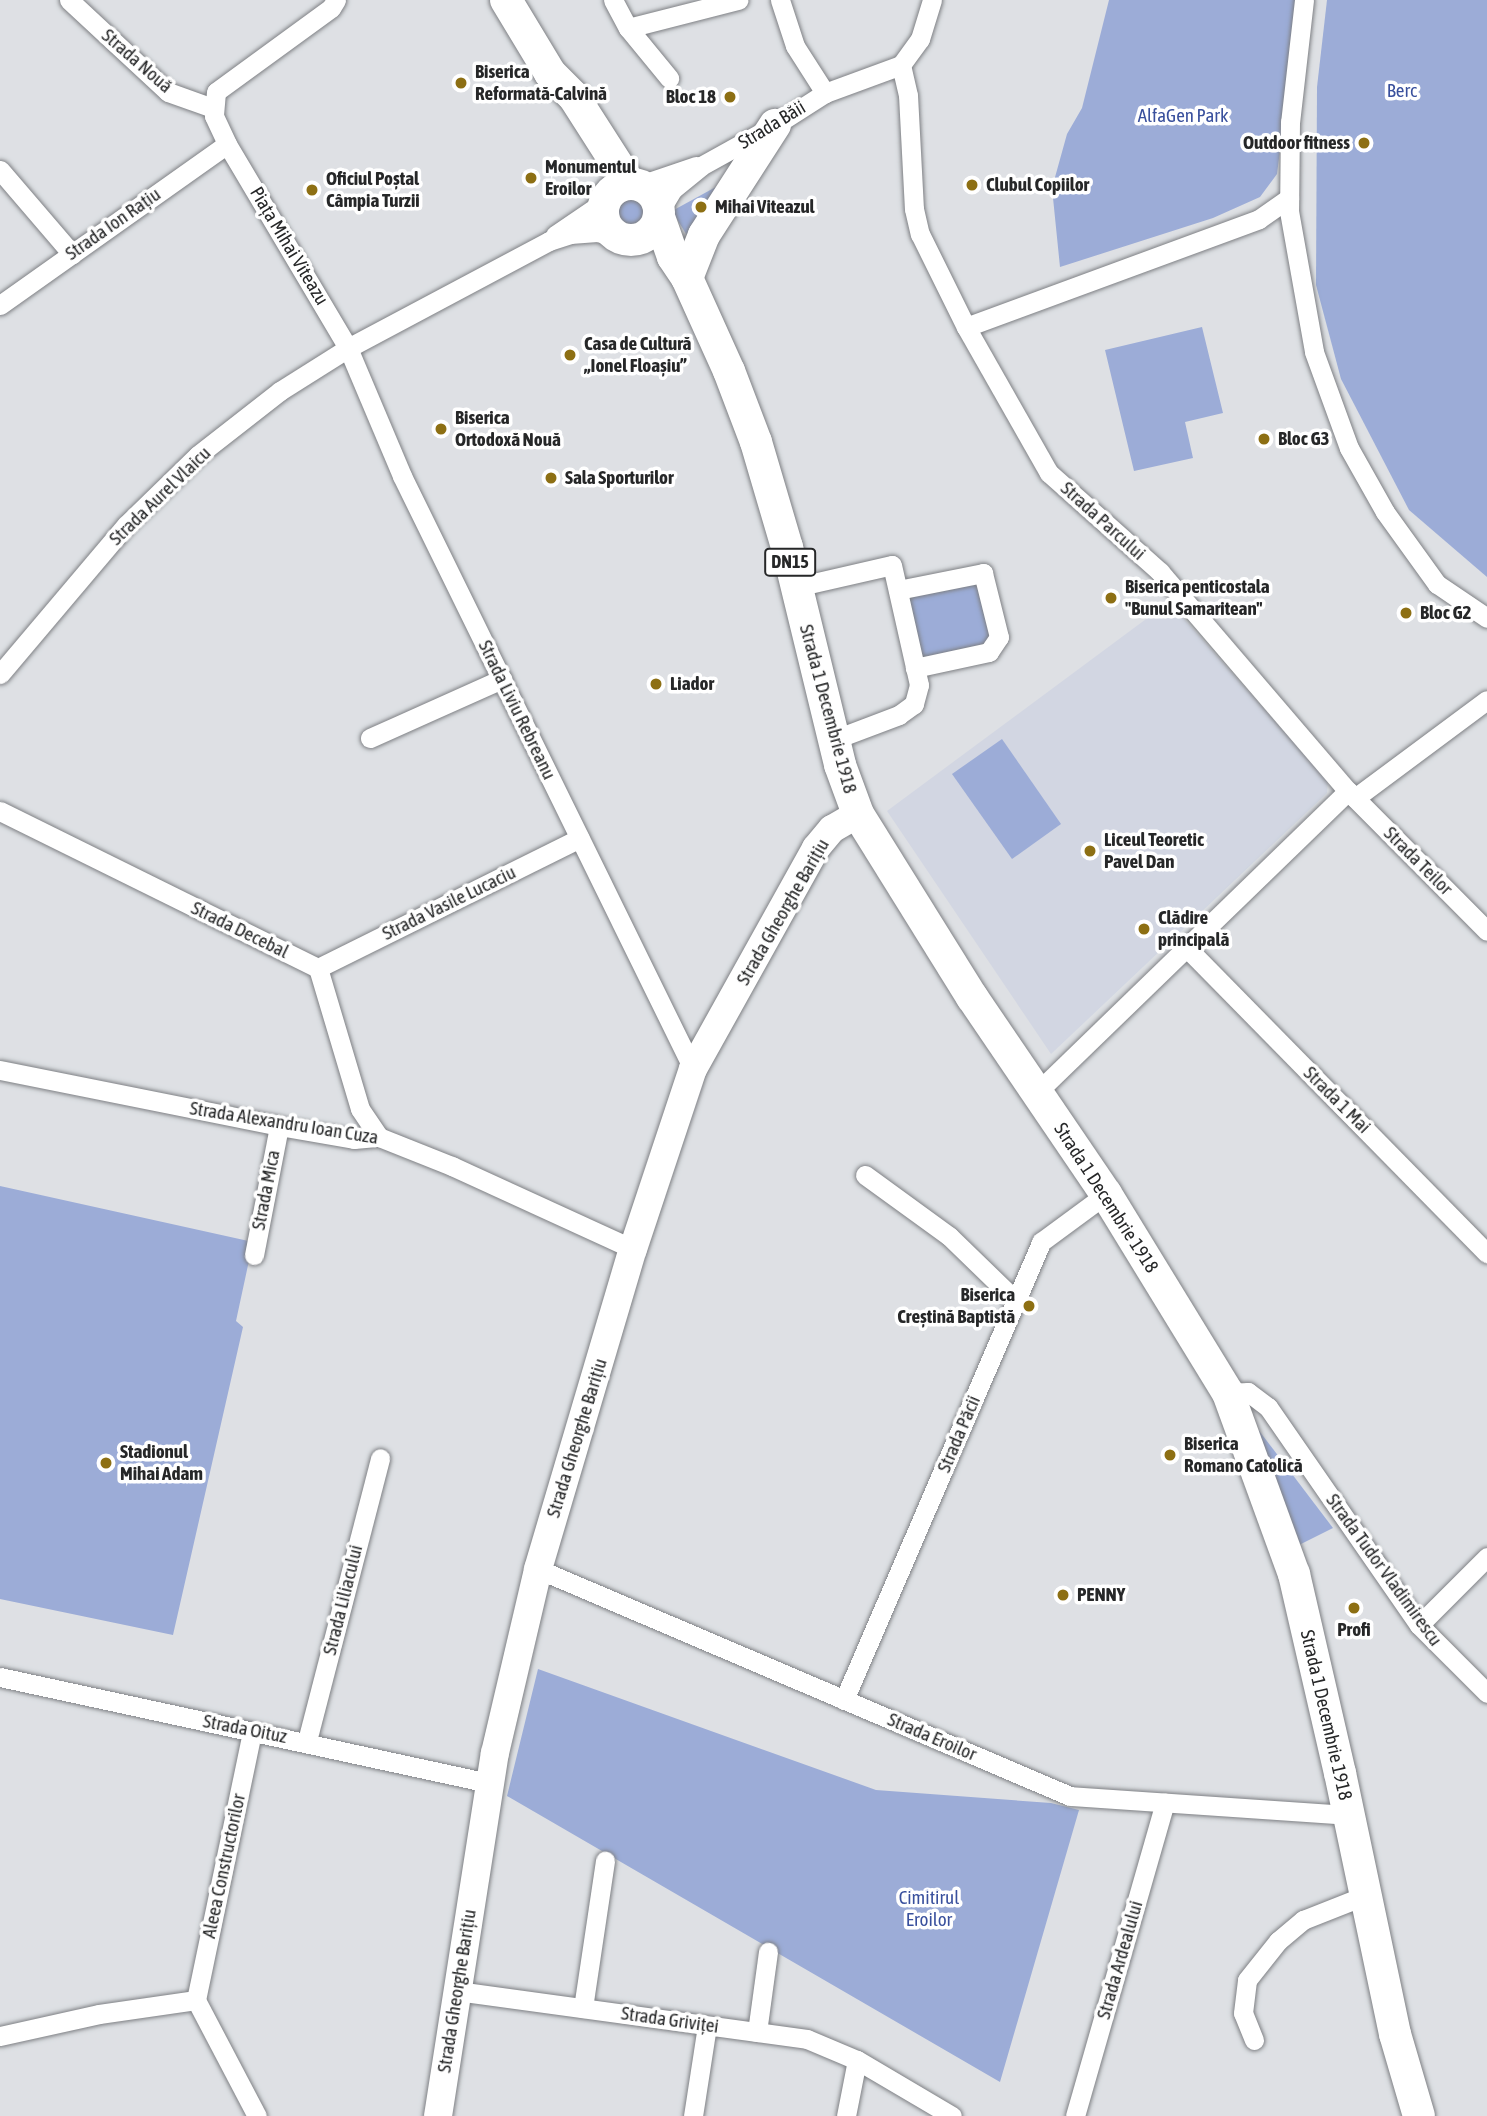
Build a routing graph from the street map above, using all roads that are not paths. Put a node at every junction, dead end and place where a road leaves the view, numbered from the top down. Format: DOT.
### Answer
graph roads {
  1 [pos="69,0"];
  2 [pos="336,0"];
  3 [pos="506,0"];
  4 [pos="613,0"];
  5 [pos="738,0"];
  6 [pos="780,0"];
  7 [pos="932,0"];
  8 [pos="1304,0"];
  9 [pos="628,29"];
  10 [pos="901,65"];
  11 [pos="669,78"];
  12 [pos="825,93"];
  13 [pos="213,108"];
  14 [pos="775,125"];
  15 [pos="227,144"];
  16 [pos="701,166"];
  17 [pos="0,170"];
  18 [pos="620,191"];
  19 [pos="1289,198"];
  20 [pos="659,215"];
  21 [pos="620,238"];
  22 [pos="550,241"];
  23 [pos="72,254"];
  24 [pos="687,278"];
  25 [pos="0,305"];
  26 [pos="704,317"];
  27 [pos="966,327"];
  28 [pos="348,348"];
  29 [pos="796,587"];
  30 [pos="898,590"];
  31 [pos="1487,618"];
  32 [pos="915,668"];
  33 [pos="0,674"];
  34 [pos="502,679"];
  35 [pos="1487,700"];
  36 [pos="370,738"];
  37 [pos="834,740"];
  38 [pos="1352,794"];
  39 [pos="0,811"];
  40 [pos="858,814"];
  41 [pos="580,838"];
  42 [pos="1487,931"];
  43 [pos="1187,948"];
  44 [pos="318,968"];
  45 [pos="693,1069"];
  46 [pos="0,1070"];
  47 [pos="1038,1091"];
  48 [pos="279,1126"];
  49 [pos="379,1137"];
  50 [pos="865,1175"];
  51 [pos="1107,1194"];
  52 [pos="633,1249"];
  53 [pos="1487,1253"];
  54 [pos="254,1255"];
  55 [pos="1016,1301"];
  56 [pos="1228,1393"];
  57 [pos="380,1458"];
  58 [pos="1487,1557"];
  59 [pos="538,1569"];
  60 [pos="1419,1625"];
  61 [pos="0,1677"];
  62 [pos="1487,1693"];
  63 [pos="844,1700"];
  64 [pos="252,1732"];
  65 [pos="307,1741"];
  66 [pos="489,1783"];
  67 [pos="1165,1804"];
  68 [pos="1348,1815"];
  69 [pos="605,1861"];
  70 [pos="1366,1895"];
  71 [pos="768,1952"];
  72 [pos="457,1991"];
  73 [pos="196,2000"];
  74 [pos="583,2008"];
  75 [pos="707,2025"];
  76 [pos="757,2032"];
  77 [pos="0,2036"];
  78 [pos="1254,2040"];
  79 [pos="857,2060"];
  80 [pos="257,2116"];
  81 [pos="438,2116"];
  82 [pos="693,2116"];
  83 [pos="846,2116"];
  84 [pos="952,2116"];
  85 [pos="1075,2116"];
  86 [pos="1419,2116"];
  1 -- 13 [label="street, Strada Nouă"];
  2 -- 13 [label="street"];
  3 -- 18 [label="main road, DN15"];
  4 -- 9 [label="street"];
  5 -- 9 [label="street"];
  6 -- 12 [label="street, Strada Băii"];
  7 -- 10 [label="street"];
  8 -- 19 [label="street"];
  9 -- 11 [label="street"];
  10 -- 12 [label="street"];
  10 -- 27 [label="street, Strada Parcului"];
  12 -- 14 [label="street, Strada Băii"];
  13 -- 15 [label="street, Piața Mihai Viteazu"];
  14 -- 16 [label="street, Strada Băii"];
  14 -- 24 [label="main road"];
  15 -- 23 [label="street, Strada Ion Rațiu"];
  15 -- 28 [label="street, Piața Mihai Viteazu"];
  16 -- 18 [label="street, Strada Băii"];
  16 -- 20 [label="street, Strada Băii"];
  17 -- 23 [label="street"];
  18 -- 20 [label="main road, DN15"];
  18 -- 21 [label="main road, DN15"];
  18 -- 22 [label="street, Strada Băii"];
  19 -- 27 [label="street"];
  19 -- 31 [label="street"];
  20 -- 21 [label="main road"];
  20 -- 24 [label="main road, Strada 1 Decembrie 1918 / DN15"];
  21 -- 22 [label="street"];
  21 -- 26 [label="main road, Strada 1 Decembrie 1918 / DN15"];
  22 -- 28 [label="street, Strada Aurel Vlaicu"];
  23 -- 25 [label="street, Strada Ion Rațiu"];
  24 -- 26 [label="main road, Strada 1 Decembrie 1918 / DN15"];
  26 -- 29 [label="main road, Strada 1 Decembrie 1918 / DN15"];
  27 -- 38 [label="street, Strada Parcului"];
  28 -- 33 [label="street, Strada Aurel Vlaicu"];
  28 -- 34 [label="street, Strada Liviu Rebreanu"];
  29 -- 30 [label="street"];
  29 -- 37 [label="main road, Strada 1 Decembrie 1918 / DN15"];
  30 -- 32 [label="street"];
  30 -- 32 [label="street"];
  32 -- 37 [label="street"];
  34 -- 36 [label="street"];
  34 -- 41 [label="street, Strada Liviu Rebreanu"];
  35 -- 38 [label="street"];
  37 -- 40 [label="main road, Strada 1 Decembrie 1918 / DN15"];
  38 -- 42 [label="street, Strada Teilor"];
  38 -- 43 [label="street"];
  39 -- 44 [label="street, Strada Decebal"];
  40 -- 45 [label="street, Strada Gheorghe Barițiu"];
  40 -- 47 [label="main road, Strada 1 Decembrie 1918 / DN15"];
  41 -- 44 [label="street, Strada Vasile Lucaciu"];
  41 -- 45 [label="street, Strada Liviu Rebreanu"];
  43 -- 47 [label="street"];
  43 -- 53 [label="street, Strada 1 Mai"];
  44 -- 49 [label="street"];
  45 -- 52 [label="street, Strada Gheorghe Barițiu"];
  46 -- 48 [label="street, Strada Alexandru Ioan Cuza"];
  47 -- 51 [label="main road, Strada 1 Decembrie 1918 / DN15"];
  48 -- 49 [label="street, Strada Alexandru Ioan Cuza"];
  48 -- 54 [label="street, Strada Mica"];
  49 -- 52 [label="street, Strada Alexandru Ioan Cuza"];
  50 -- 55 [label="street"];
  51 -- 55 [label="street, Strada Păcii"];
  51 -- 56 [label="main road, Strada 1 Decembrie 1918 / DN15"];
  52 -- 59 [label="street, Strada Gheorghe Barițiu"];
  55 -- 63 [label="street, Strada Păcii"];
  56 -- 60 [label="street, Strada Tudor Vladimirescu"];
  56 -- 68 [label="main road, Strada 1 Decembrie 1918 / DN15"];
  57 -- 65 [label="street, Strada Liliacului"];
  58 -- 60 [label="street"];
  59 -- 63 [label="street, Strada Eroilor"];
  59 -- 66 [label="street, Strada Gheorghe Barițiu"];
  60 -- 62 [label="street, Strada Tudor Vladimirescu"];
  61 -- 64 [label="street, Strada Oituz"];
  63 -- 67 [label="street, Strada Eroilor"];
  64 -- 65 [label="street, Strada Oituz"];
  64 -- 73 [label="street, Aleea Constructorilor"];
  65 -- 66 [label="street, Strada Oituz"];
  66 -- 72 [label="street, Strada Gheorghe Barițiu"];
  67 -- 68 [label="street, Strada Eroilor"];
  67 -- 85 [label="street, Strada Ardealului"];
  68 -- 70 [label="main road, Strada 1 Decembrie 1918 / DN15"];
  69 -- 74 [label="street"];
  70 -- 78 [label="street"];
  70 -- 86 [label="main road, Strada 1 Decembrie 1918 / DN15"];
  71 -- 76 [label="street"];
  72 -- 74 [label="street, Strada Griviței"];
  72 -- 81 [label="street, Strada Gheorghe Barițiu"];
  73 -- 77 [label="street"];
  73 -- 80 [label="street"];
  74 -- 75 [label="street, Strada Griviței"];
  75 -- 76 [label="street, Strada Griviței"];
  75 -- 82 [label="street"];
  76 -- 79 [label="street, Strada Griviței"];
  79 -- 83 [label="street"];
  79 -- 84 [label="street, Strada Griviței"];
}
